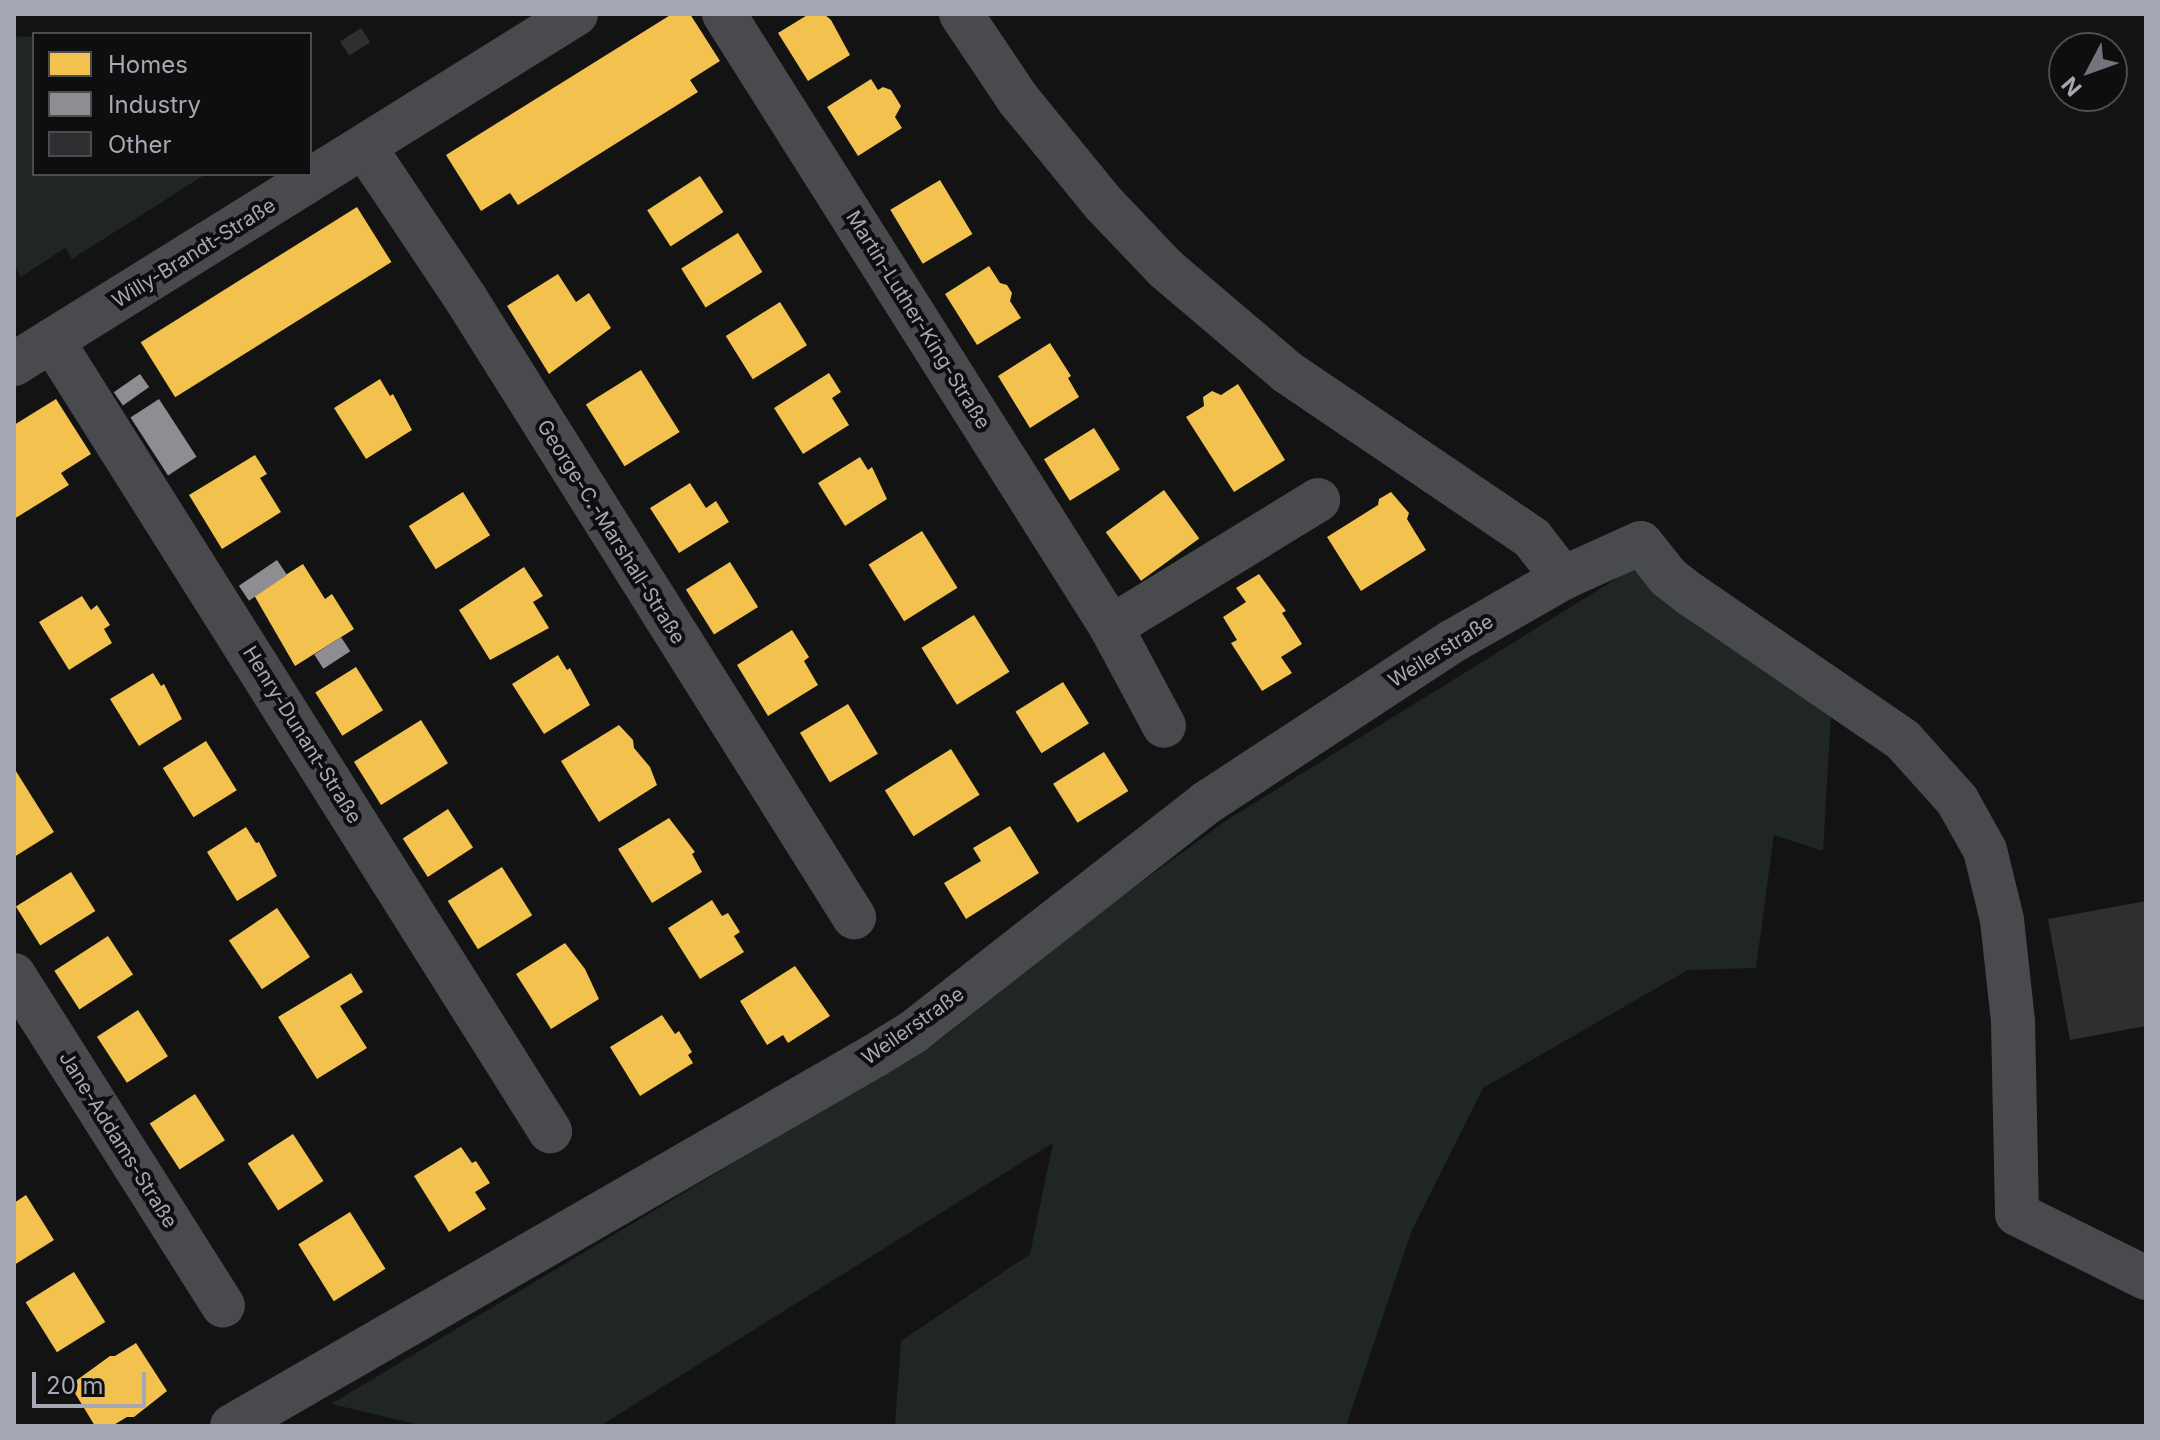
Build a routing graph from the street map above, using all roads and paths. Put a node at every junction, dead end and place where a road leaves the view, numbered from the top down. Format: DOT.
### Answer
graph roads {
  1 [pos="576,14"];
  2 [pos="724,14"];
  3 [pos="961,14"];
  4 [pos="365,148"];
  5 [pos="52,340"];
  6 [pos="14,364"];
  7 [pos="1318,500"];
  8 [pos="1563,578"];
  9 [pos="1111,627"];
  10 [pos="1164,726"];
  11 [pos="854,917"];
  12 [pos="14,975"];
  13 [pos="550,1131"];
  14 [pos="2146,1278"];
  15 [pos="223,1305"];
  16 [pos="232,1426"];
  1 -- 4 [label="street, Willy-Brandt-Straße"];
  2 -- 9 [label="street, Martin-Luther-King-Straße"];
  3 -- 8 [label="street"];
  4 -- 5 [label="street, Willy-Brandt-Straße"];
  4 -- 11 [label="street, George-C.-Marshall-Straße"];
  5 -- 6 [label="street, Willy-Brandt-Straße"];
  5 -- 13 [label="street, Henry-Dunant-Straße"];
  7 -- 9 [label="street"];
  8 -- 14 [label="street, Weilerstraße"];
  8 -- 16 [label="street, Weilerstraße"];
  9 -- 10 [label="street, Martin-Luther-King-Straße"];
  12 -- 15 [label="street, Jane-Addams-Straße"];
}
